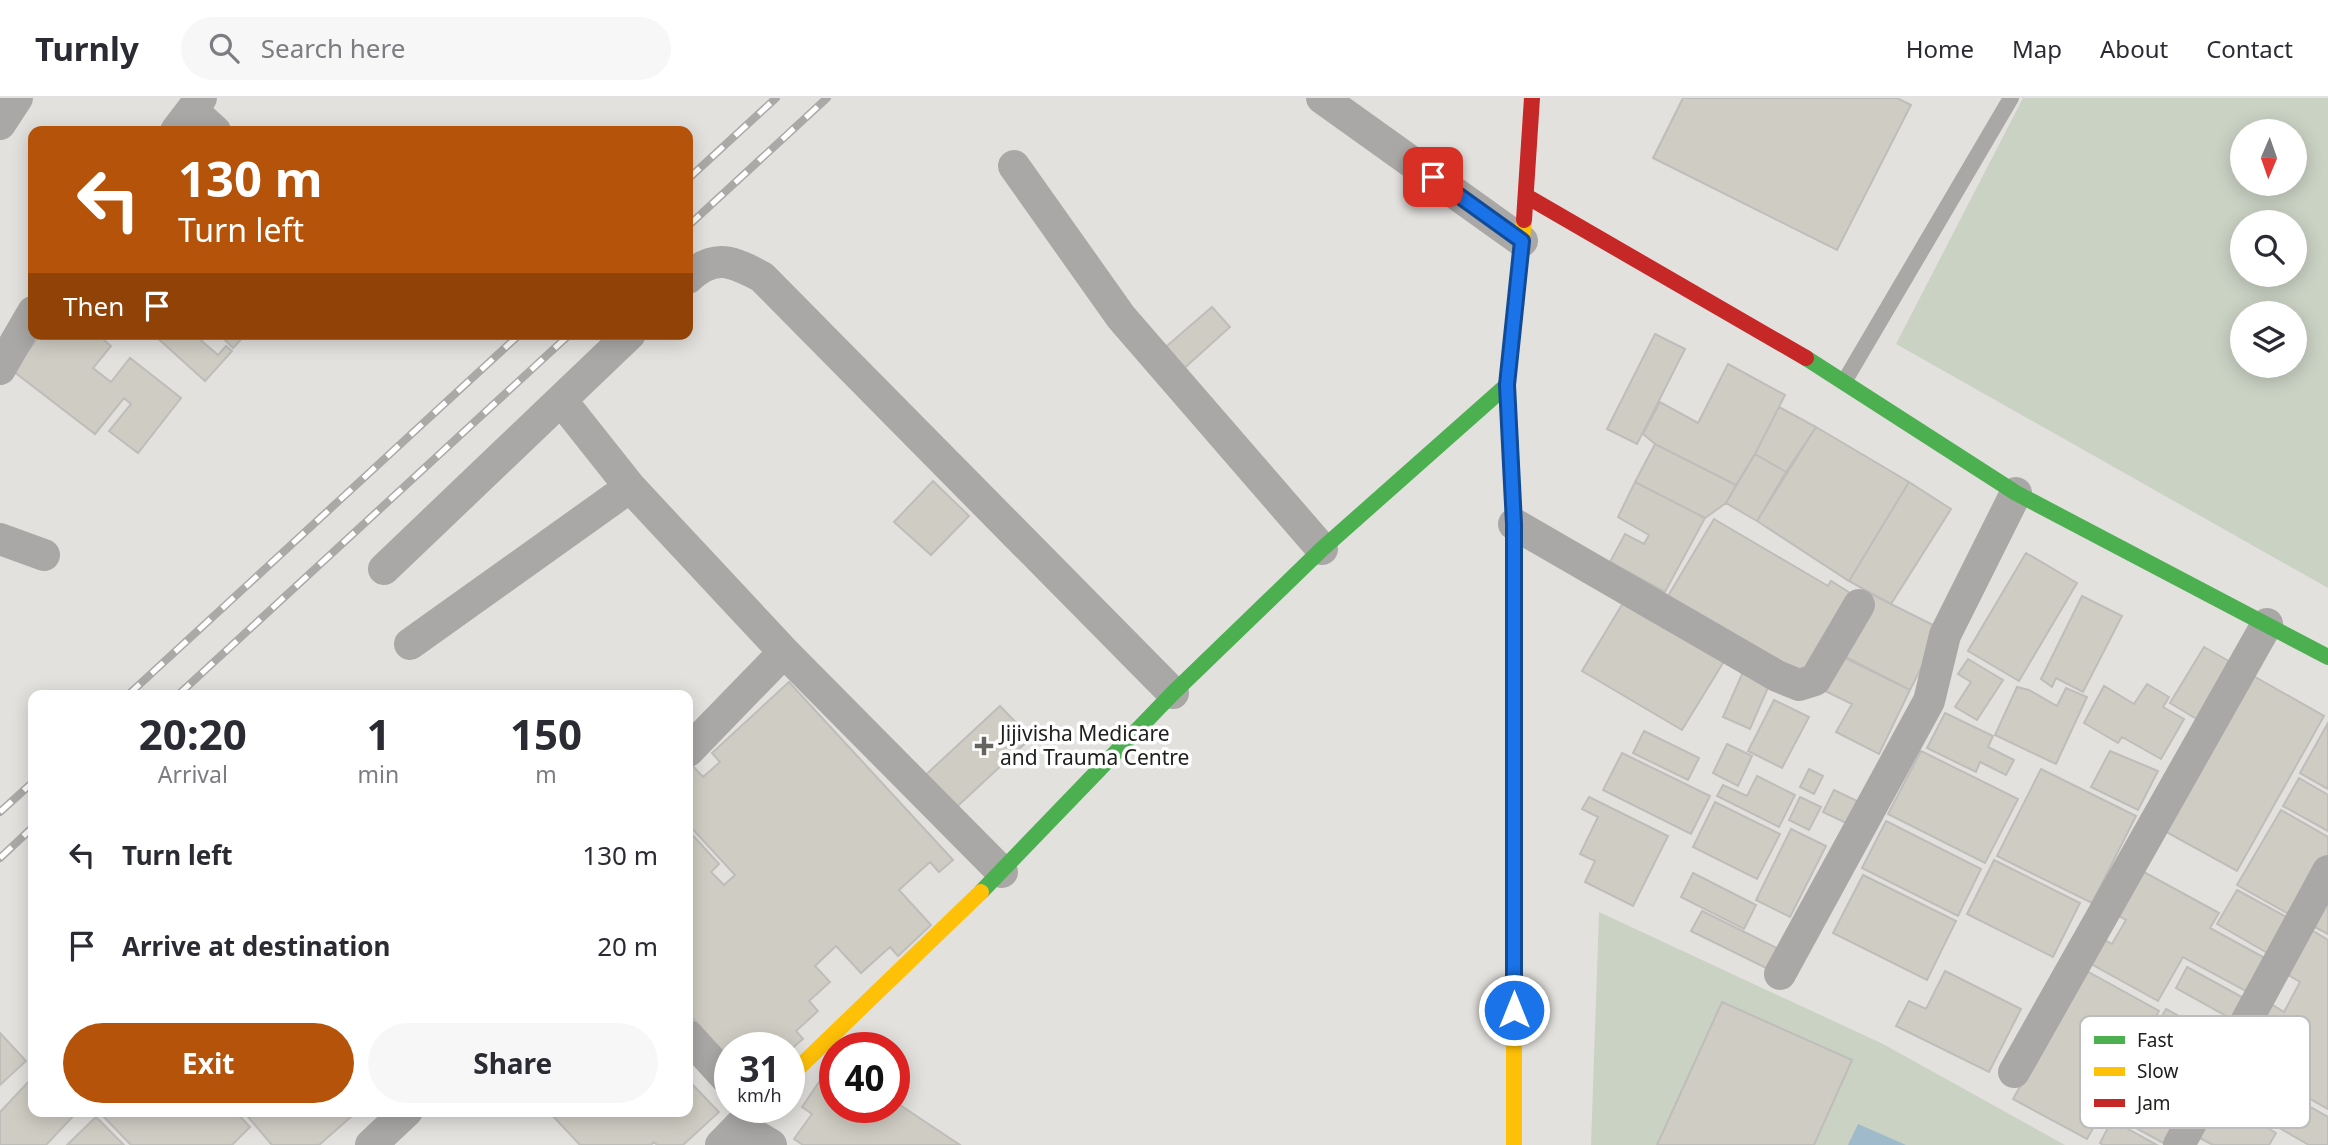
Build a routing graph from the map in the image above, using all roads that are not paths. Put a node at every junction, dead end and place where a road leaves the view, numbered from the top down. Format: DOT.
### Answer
graph roads {
  1 [pos="17,98"];
  2 [pos="1322,98"];
  3 [pos="1532,98"];
  4 [pos="2011,98"];
  5 [pos="0,124"];
  6 [pos="1014,166"];
  7 [pos="1526,196"];
  8 [pos="1522,241"];
  9 [pos="693,273"];
  10 [pos="28,321"];
  11 [pos="624,340"];
  12 [pos="0,369"];
  13 [pos="1844,382"];
  14 [pos="1507,385"];
  15 [pos="561,400"];
  16 [pos="630,487"];
  17 [pos="2016,493"];
  18 [pos="1514,524"];
  19 [pos="0,539"];
  20 [pos="1322,549"];
  21 [pos="44,555"];
  22 [pos="384,569"];
  23 [pos="1859,605"];
  24 [pos="2267,624"];
  25 [pos="410,644"];
  26 [pos="784,652"];
  27 [pos="2328,657"];
  28 [pos="1173,693"];
  29 [pos="693,746"];
  30 [pos="2328,871"];
  31 [pos="1002,872"];
  32 [pos="1780,974"];
  33 [pos="2249,1016"];
  34 [pos="693,1041"];
  35 [pos="805,1062"];
  36 [pos="714,1064"];
  37 [pos="2014,1072"];
  38 [pos="400,1117"];
  39 [pos="749,1123"];
  40 [pos="2188,1128"];
  41 [pos="370,1145"];
  42 [pos="771,1145"];
  43 [pos="1514,1145"];
  44 [pos="2179,1145"];
  1 -- 5 [label="street"];
  2 -- 8 [label="street"];
  3 -- 7 [label="street"];
  4 -- 13 [label="lane"];
  6 -- 20 [label="street"];
  7 -- 8 [label="street"];
  7 -- 13 [label="street"];
  8 -- 14 [label="street"];
  9 -- 28 [label="street"];
  10 -- 12 [label="street"];
  11 -- 15 [label="street"];
  13 -- 17 [label="street"];
  14 -- 18 [label="street"];
  14 -- 20 [label="street"];
  15 -- 16 [label="street"];
  15 -- 22 [label="street"];
  16 -- 25 [label="street"];
  16 -- 26 [label="street"];
  17 -- 24 [label="street"];
  17 -- 32 [label="street"];
  18 -- 23 [label="street"];
  18 -- 43 [label="street"];
  19 -- 21 [label="street"];
  20 -- 28 [label="street"];
  24 -- 27 [label="street"];
  24 -- 37 [label="street"];
  26 -- 29 [label="street"];
  26 -- 31 [label="street"];
  28 -- 31 [label="street"];
  30 -- 33 [label="street"];
  31 -- 35 [label="street"];
  34 -- 36 [label="street"];
  38 -- 41 [label="street"];
  39 -- 42 [label="street"];
  40 -- 44 [label="street"];
}
